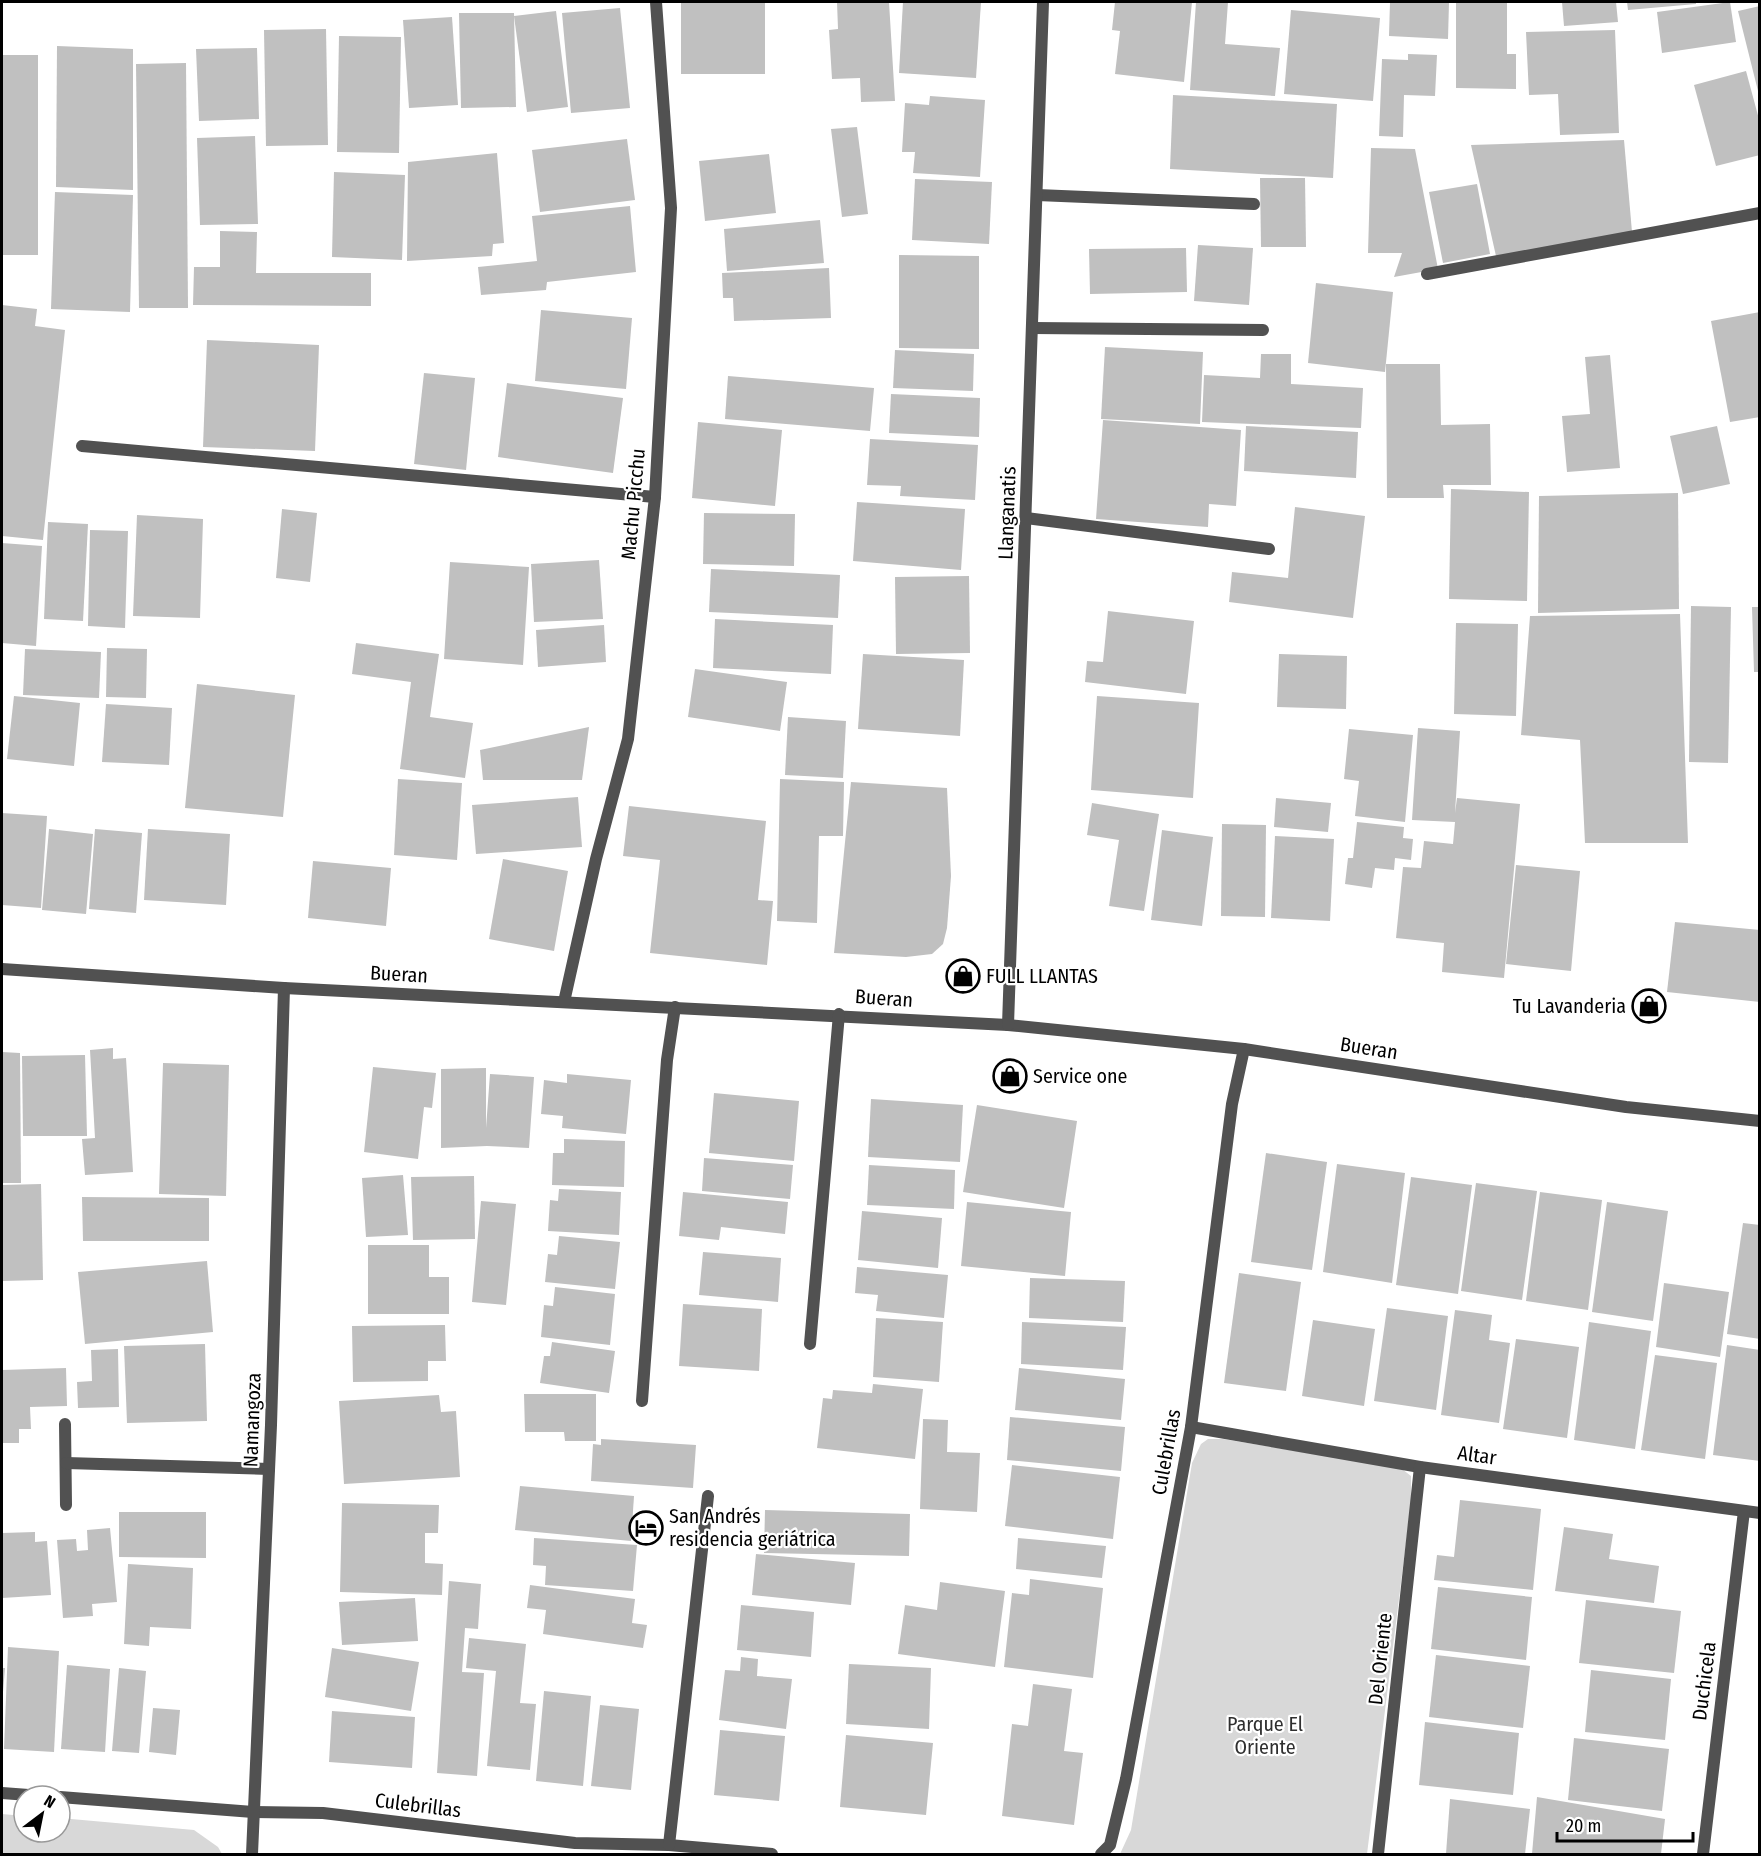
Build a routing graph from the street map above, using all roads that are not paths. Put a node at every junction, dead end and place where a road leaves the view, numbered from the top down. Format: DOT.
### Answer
graph roads {
  1 [pos="656,2"];
  2 [pos="1043,2"];
  3 [pos="1037,195"];
  4 [pos="1254,204"];
  5 [pos="1760,213"];
  6 [pos="1427,274"];
  7 [pos="1033,328"];
  8 [pos="1263,330"];
  9 [pos="82,446"];
  10 [pos="656,497"];
  11 [pos="1026,518"];
  12 [pos="1269,549"];
  13 [pos="2,969"];
  14 [pos="284,988"];
  15 [pos="564,1002"];
  16 [pos="675,1007"];
  17 [pos="839,1014"];
  18 [pos="1008,1025"];
  19 [pos="1244,1049"];
  20 [pos="1760,1121"];
  21 [pos="810,1344"];
  22 [pos="642,1401"];
  23 [pos="65,1424"];
  24 [pos="1191,1427"];
  25 [pos="66,1463"];
  26 [pos="1420,1467"];
  27 [pos="269,1469"];
  28 [pos="708,1496"];
  29 [pos="66,1505"];
  30 [pos="1744,1511"];
  31 [pos="1760,1513"];
  32 [pos="72,1798"];
  33 [pos="253,1812"];
  34 [pos="669,1845"];
  35 [pos="252,1854"];
  36 [pos="772,1854"];
  37 [pos="1101,1854"];
  38 [pos="1378,1854"];
  39 [pos="1703,1854"];
  1 -- 10 [label="street, Machu Picchu"];
  2 -- 3 [label="street, Llanganatis"];
  3 -- 4 [label="street"];
  3 -- 7 [label="street, Llanganatis"];
  5 -- 6 [label="street"];
  7 -- 8 [label="street"];
  7 -- 11 [label="street, Llanganatis"];
  9 -- 10 [label="street"];
  10 -- 15 [label="street, Machu Picchu"];
  11 -- 12 [label="street"];
  11 -- 18 [label="street, Llanganatis"];
  13 -- 14 [label="street, Bueran"];
  14 -- 15 [label="street, Bueran"];
  14 -- 27 [label="street, Namangoza"];
  15 -- 16 [label="street, Bueran"];
  16 -- 17 [label="street, Bueran"];
  16 -- 22 [label="street"];
  17 -- 18 [label="street, Bueran"];
  17 -- 21 [label="street"];
  18 -- 19 [label="street, Bueran"];
  19 -- 20 [label="street, Bueran"];
  19 -- 24 [label="street, Culebrillas"];
  23 -- 25 [label="street"];
  24 -- 26 [label="street, Altar"];
  24 -- 37 [label="street, Culebrillas"];
  25 -- 27 [label="street"];
  25 -- 29 [label="street"];
  26 -- 30 [label="street, Altar"];
  26 -- 38 [label="street, Del Oriente"];
  27 -- 33 [label="street, Namangoza"];
  28 -- 34 [label="street"];
  30 -- 31 [label="street, Altar"];
  30 -- 39 [label="street, Duchicela"];
  32 -- 33 [label="street, Culebrillas"];
  33 -- 34 [label="street, Culebrillas"];
  33 -- 35 [label="street, Namangoza"];
  34 -- 36 [label="street, Culebrillas"];
}
